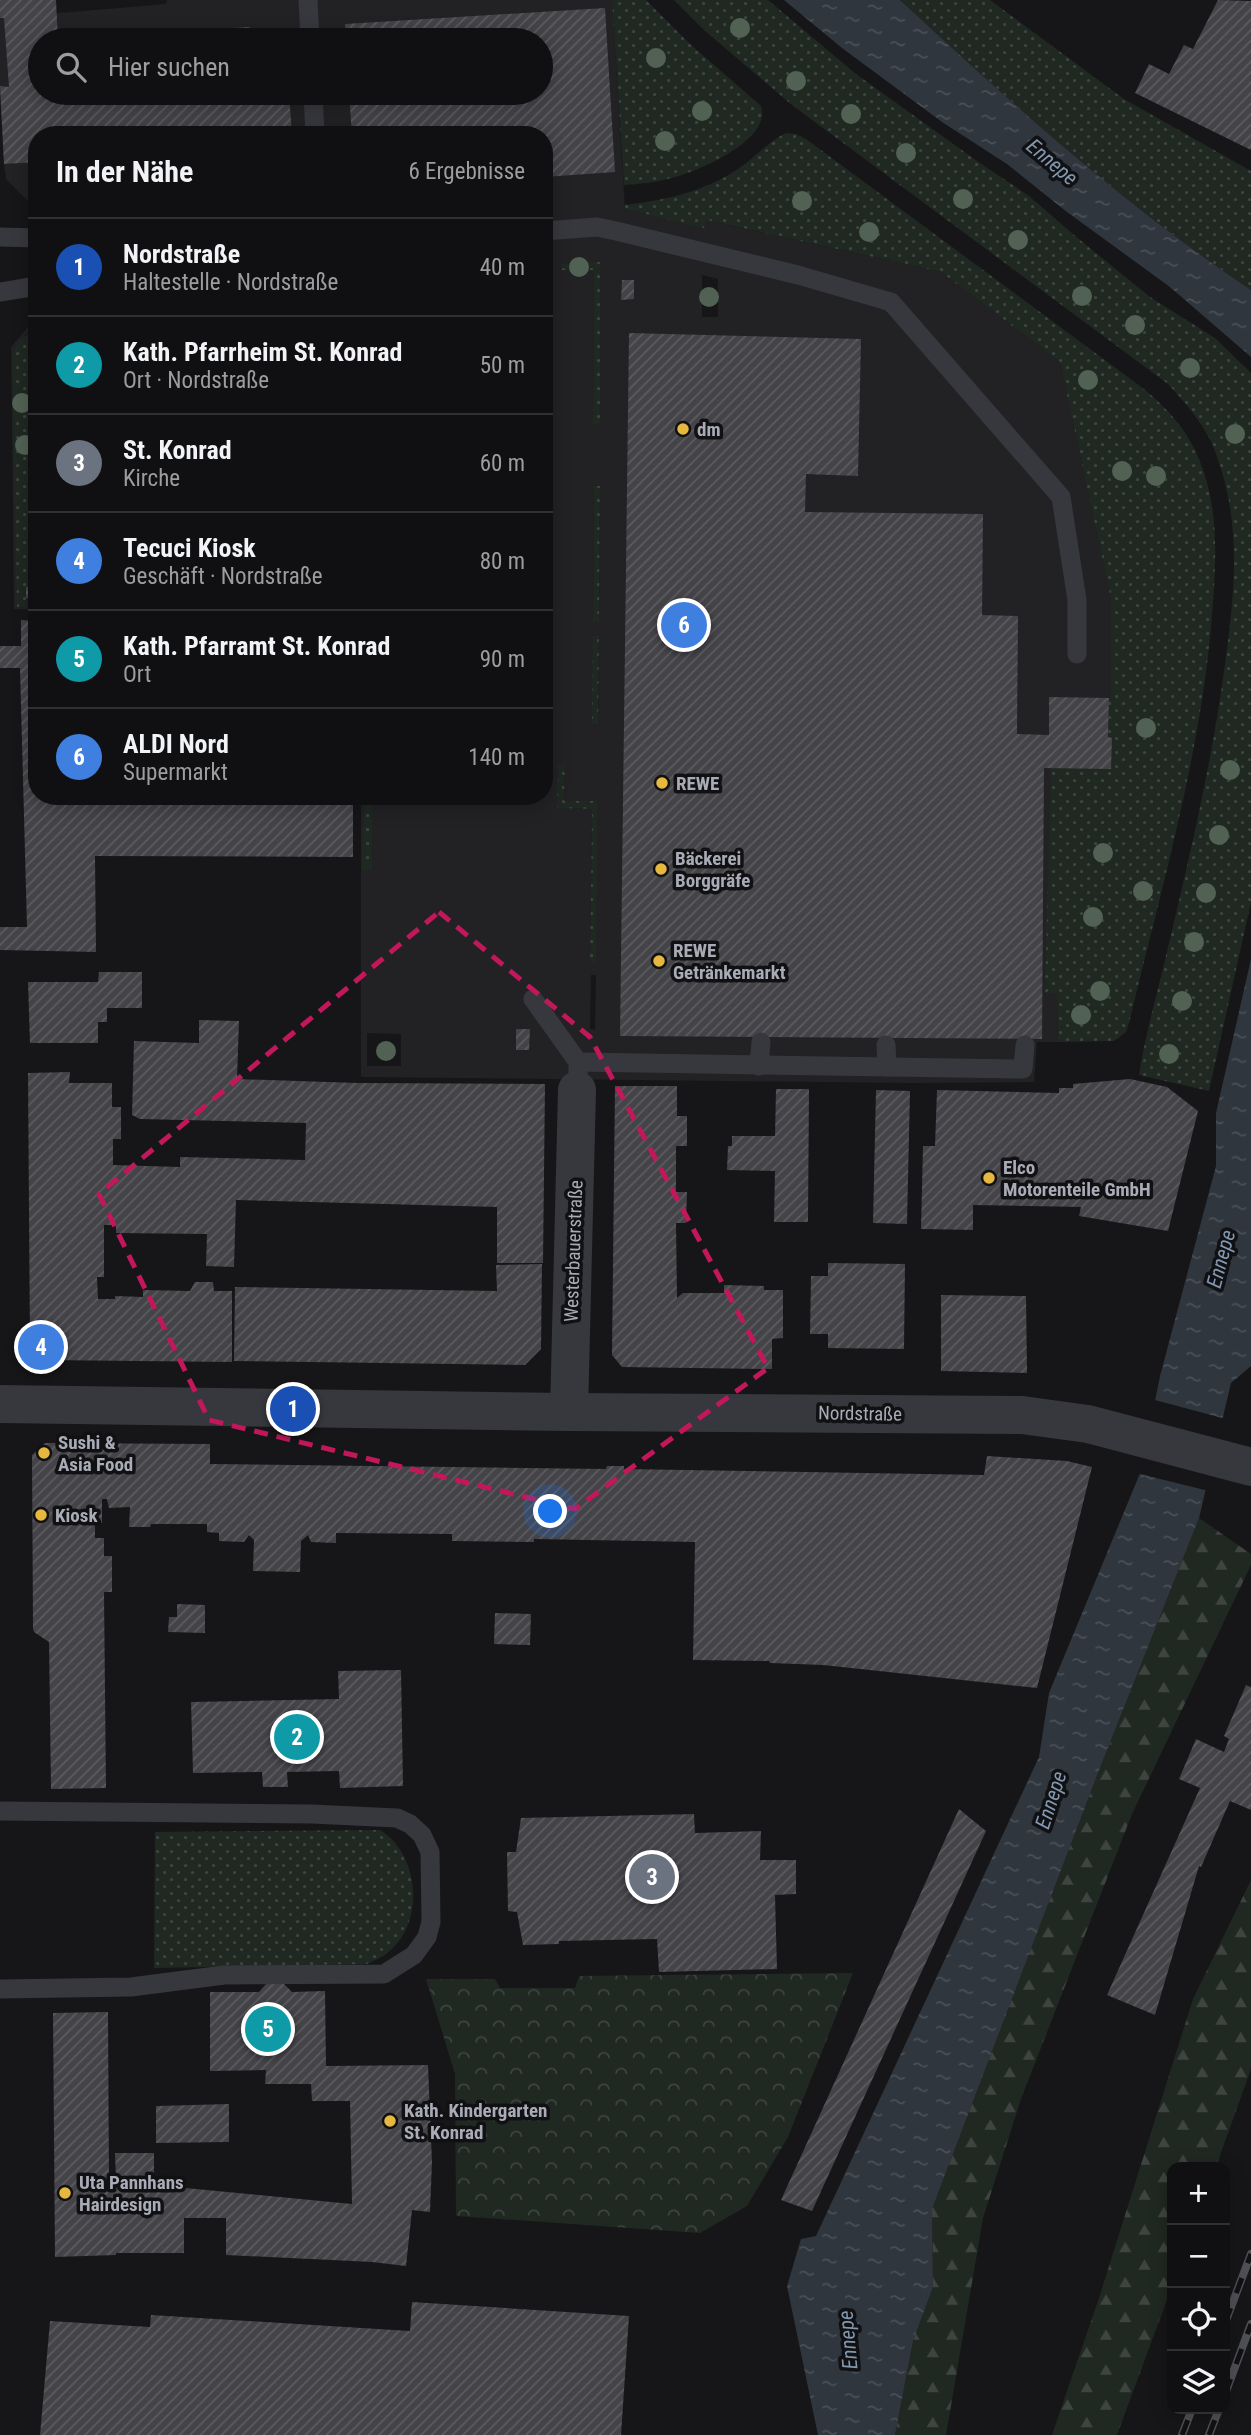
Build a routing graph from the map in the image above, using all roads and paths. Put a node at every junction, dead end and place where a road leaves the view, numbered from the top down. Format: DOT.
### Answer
graph roads {
  1 [pos="308,0"];
  2 [pos="309,28"];
  3 [pos="314,105"];
  4 [pos="315,126"];
  5 [pos="553,229"];
  6 [pos="0,237"];
  7 [pos="28,238"];
  8 [pos="28,287"];
  9 [pos="0,292"];
  10 [pos="1077,654"];
  11 [pos="533,999"];
  12 [pos="761,1042"];
  13 [pos="886,1045"];
  14 [pos="1025,1045"];
  15 [pos="759,1066"];
  16 [pos="887,1067"];
  17 [pos="578,1076"];
  18 [pos="0,1404"];
  19 [pos="569,1412"];
  20 [pos="1251,1467"];
  21 [pos="0,1811"];
  22 [pos="0,1989"];
  1 -- 2 [label="lane"];
  3 -- 4 [label="lane"];
  5 -- 10 [label="lane"];
  6 -- 7 [label="lane"];
  8 -- 9 [label="lane"];
  11 -- 17 [label="lane"];
  12 -- 15 [label="lane"];
  13 -- 16 [label="lane"];
  14 -- 16 [label="lane"];
  15 -- 16 [label="lane"];
  15 -- 17 [label="lane"];
  17 -- 19 [label="street, Westerbauerstraße"];
  18 -- 19 [label="street, Nordstraße"];
  19 -- 20 [label="street, Nordstraße"];
  21 -- 22 [label="lane"];
}
